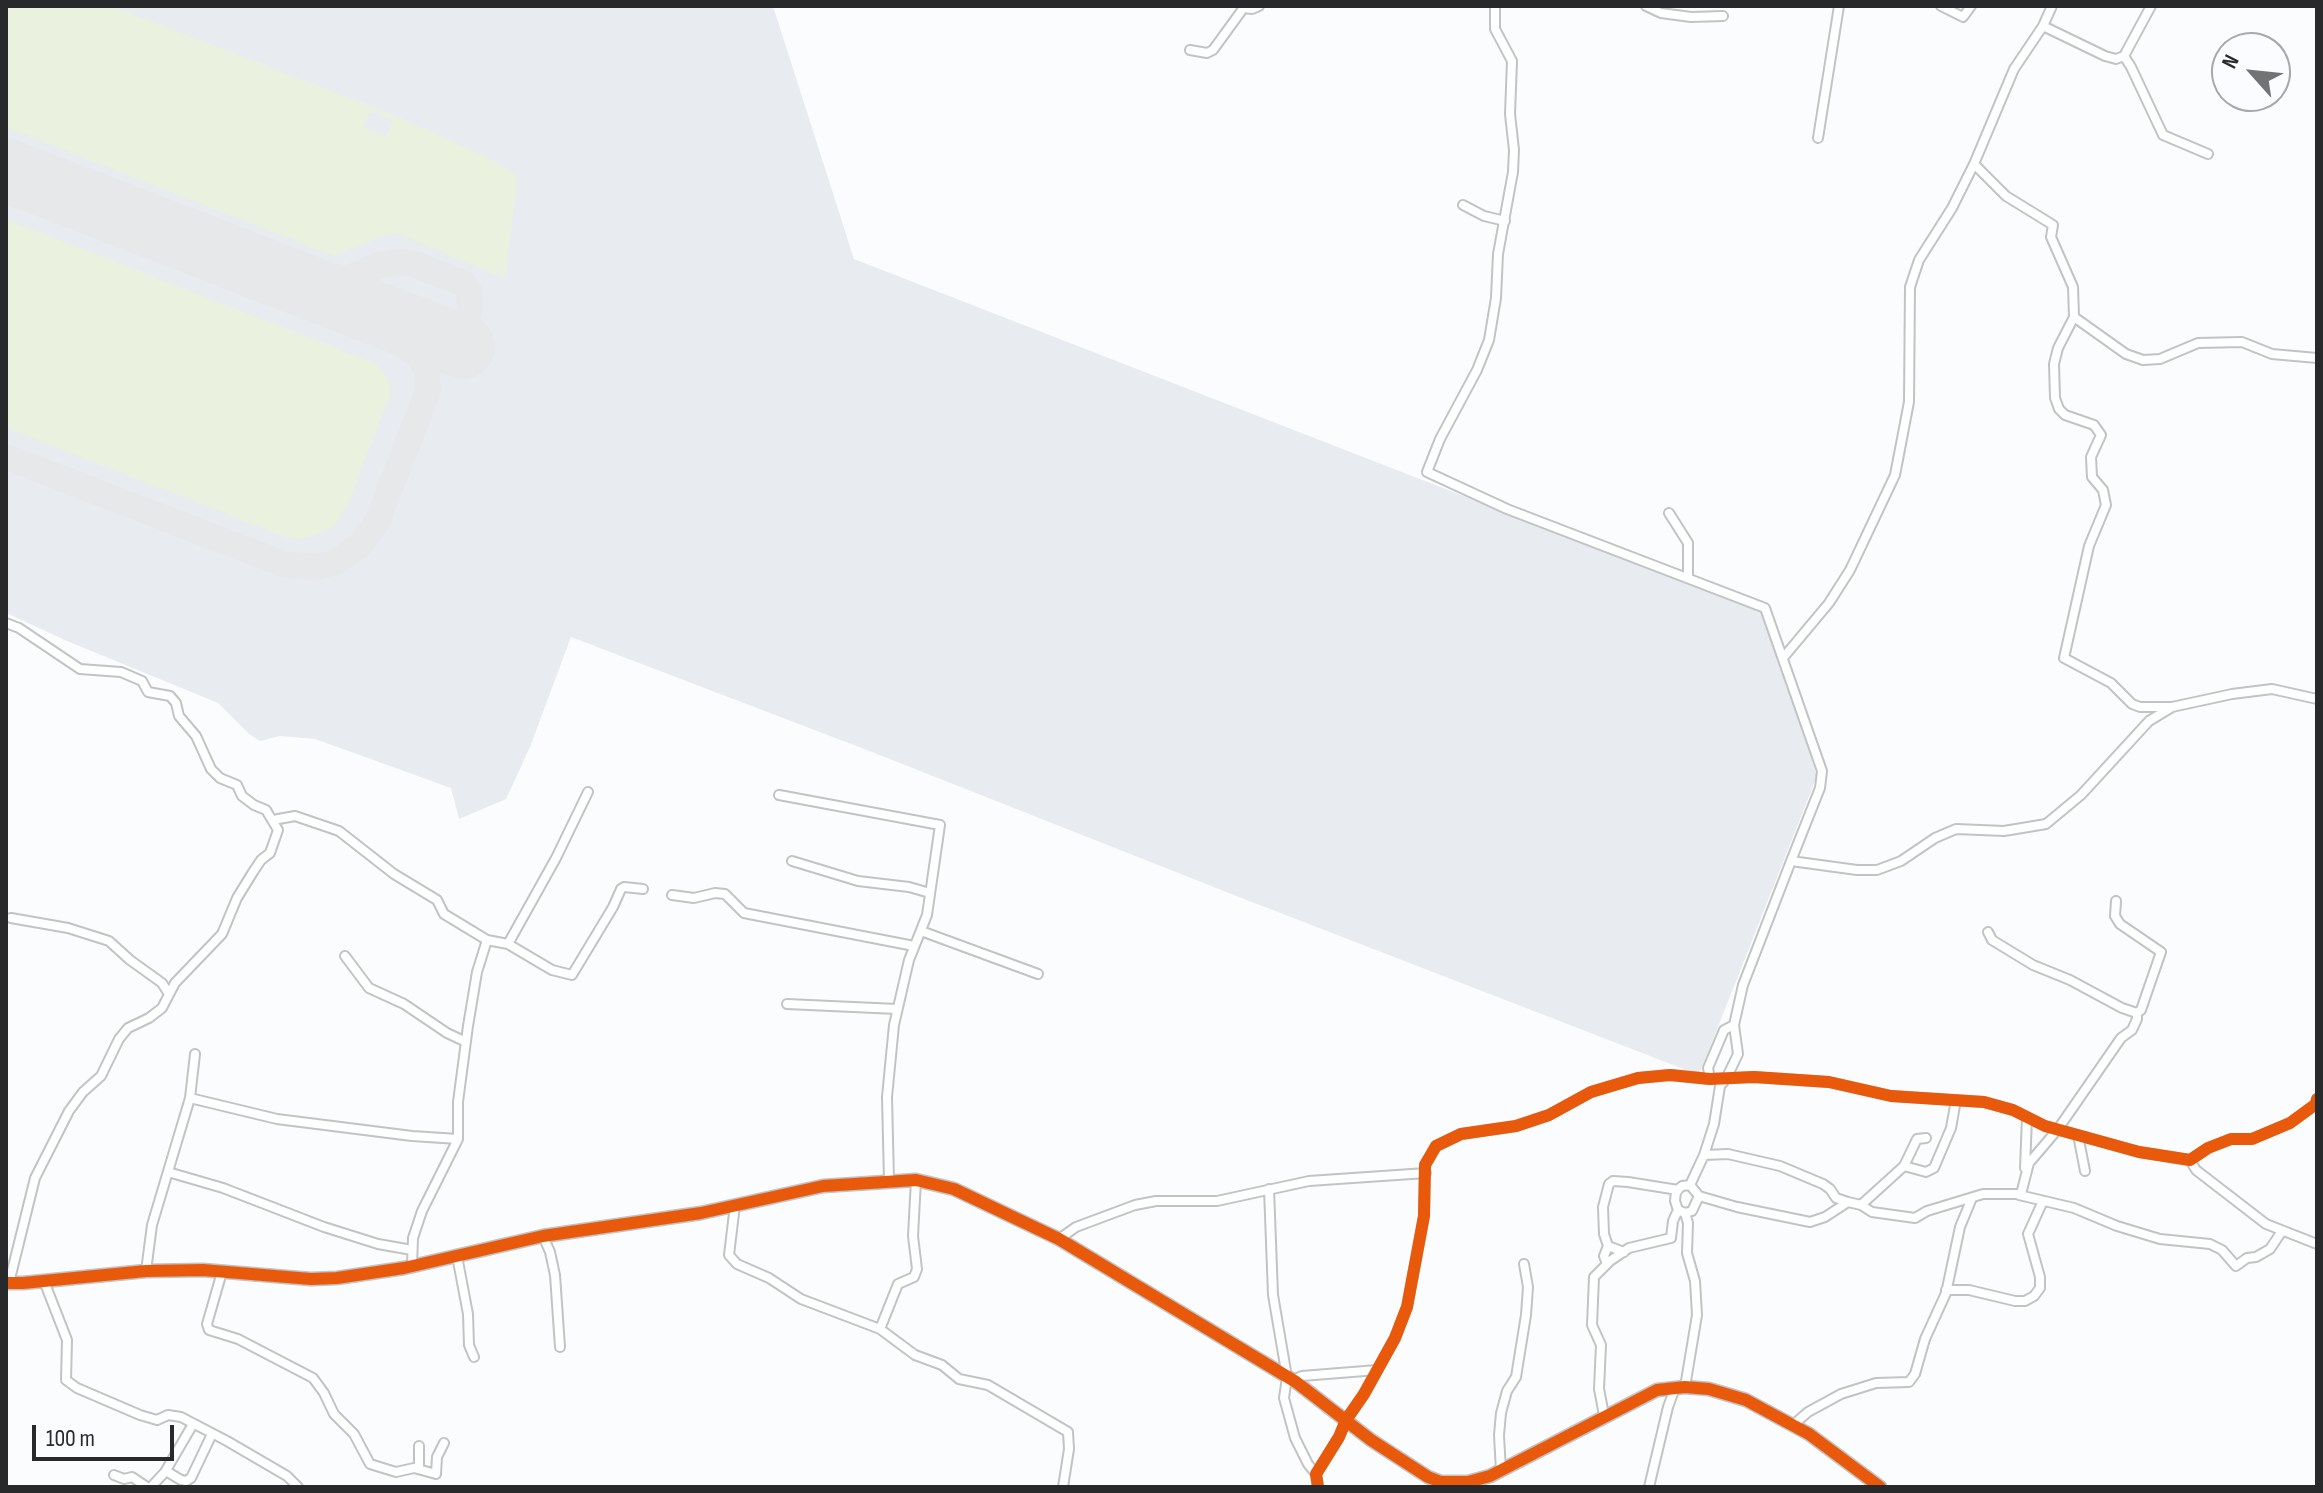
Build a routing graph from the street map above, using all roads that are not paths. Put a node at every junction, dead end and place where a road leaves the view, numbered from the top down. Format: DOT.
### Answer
graph roads {
  1 [pos="1259,6"];
  2 [pos="1495,6"];
  3 [pos="1646,6"];
  4 [pos="1839,6"];
  5 [pos="1941,6"];
  6 [pos="1971,6"];
  7 [pos="2052,6"];
  8 [pos="2151,6"];
  9 [pos="1244,7"];
  10 [pos="1723,16"];
  11 [pos="2043,26"];
  12 [pos="1190,50"];
  13 [pos="2124,56"];
  14 [pos="1818,138"];
  15 [pos="2208,154"];
  16 [pos="1974,164"];
  17 [pos="1463,205"];
  18 [pos="1505,221"];
  19 [pos="2074,317"];
  20 [pos="2317,358"];
  21 [pos="1669,513"];
  22 [pos="1688,576"];
  23 [pos="6,623"];
  24 [pos="1783,658"];
  25 [pos="2317,699"];
  26 [pos="2172,707"];
  27 [pos="588,792"];
  28 [pos="779,795"];
  29 [pos="273,820"];
  30 [pos="792,861"];
  31 [pos="1791,861"];
  32 [pos="643,889"];
  33 [pos="930,893"];
  34 [pos="672,895"];
  35 [pos="2116,901"];
  36 [pos="11,918"];
  37 [pos="921,931"];
  38 [pos="1988,932"];
  39 [pos="487,940"];
  40 [pos="508,944"];
  41 [pos="914,946"];
  42 [pos="345,956"];
  43 [pos="1038,974"];
  44 [pos="169,994"];
  45 [pos="787,1004"];
  46 [pos="897,1009"];
  47 [pos="2137,1013"];
  48 [pos="1734,1025"];
  49 [pos="466,1042"];
  50 [pos="195,1054"];
  51 [pos="1710,1079"];
  52 [pos="1726,1079"];
  53 [pos="190,1098"];
  54 [pos="2317,1099"];
  55 [pos="1956,1100"];
  56 [pos="2027,1117"];
  57 [pos="2058,1129"];
  58 [pos="2078,1135"];
  59 [pos="1926,1138"];
  60 [pos="458,1139"];
  61 [pos="1704,1155"];
  62 [pos="2190,1160"];
  63 [pos="1904,1166"];
  64 [pos="2085,1171"];
  65 [pos="168,1172"];
  66 [pos="1426,1173"];
  67 [pos="2025,1173"];
  68 [pos="889,1180"];
  69 [pos="916,1180"];
  70 [pos="1690,1185"];
  71 [pos="1269,1189"];
  72 [pos="1678,1190"];
  73 [pos="2019,1195"];
  74 [pos="1699,1196"];
  75 [pos="1972,1198"];
  76 [pos="2043,1201"];
  77 [pos="1848,1202"];
  78 [pos="735,1205"];
  79 [pos="1861,1205"];
  80 [pos="1682,1211"];
  81 [pos="2282,1231"];
  82 [pos="543,1236"];
  83 [pos="1059,1239"];
  84 [pos="2317,1244"];
  85 [pos="1608,1246"];
  86 [pos="412,1250"];
  87 [pos="1624,1252"];
  88 [pos="457,1256"];
  89 [pos="1524,1264"];
  90 [pos="1607,1264"];
  91 [pos="412,1266"];
  92 [pos="146,1271"];
  93 [pos="222,1272"];
  94 [pos="44,1281"];
  95 [pos="7,1283"];
  96 [pos="1946,1290"];
  97 [pos="880,1329"];
  98 [pos="560,1347"];
  99 [pos="474,1357"];
  100 [pos="1377,1370"];
  101 [pos="1290,1379"];
  102 [pos="1680,1388"];
  103 [pos="1604,1415"];
  104 [pos="1346,1420"];
  105 [pos="193,1424"];
  106 [pos="1793,1425"];
  107 [pos="212,1434"];
  108 [pos="444,1443"];
  109 [pos="419,1446"];
  110 [pos="419,1469"];
  111 [pos="166,1471"];
  112 [pos="1501,1471"];
  113 [pos="1316,1474"];
  114 [pos="114,1475"];
  115 [pos="1436,1484"];
  116 [pos="1468,1484"];
  117 [pos="149,1487"];
  118 [pos="298,1487"];
  119 [pos="1063,1487"];
  120 [pos="1318,1487"];
  121 [pos="1649,1487"];
  122 [pos="1880,1487"];
  1 -- 9 [label="street"];
  2 -- 18 [label="street"];
  3 -- 10 [label="street"];
  4 -- 14 [label="street"];
  5 -- 6 [label="street"];
  7 -- 11 [label="street"];
  8 -- 13 [label="street"];
  9 -- 12 [label="street"];
  11 -- 13 [label="street"];
  11 -- 16 [label="street"];
  13 -- 15 [label="street"];
  16 -- 19 [label="street"];
  16 -- 24 [label="street"];
  17 -- 18 [label="street"];
  18 -- 22 [label="street"];
  19 -- 20 [label="street"];
  19 -- 26 [label="street"];
  21 -- 22 [label="street"];
  22 -- 24 [label="street"];
  23 -- 29 [label="street"];
  24 -- 31 [label="street"];
  25 -- 26 [label="street"];
  26 -- 31 [label="street"];
  27 -- 40 [label="street"];
  28 -- 33 [label="street"];
  29 -- 39 [label="street"];
  29 -- 44 [label="street"];
  30 -- 33 [label="street"];
  31 -- 48 [label="street"];
  32 -- 40 [label="street"];
  33 -- 37 [label="street"];
  34 -- 41 [label="street"];
  35 -- 47 [label="street"];
  36 -- 44 [label="street"];
  37 -- 41 [label="street"];
  37 -- 43 [label="street"];
  38 -- 47 [label="street"];
  39 -- 40 [label="street"];
  39 -- 49 [label="street"];
  41 -- 46 [label="street"];
  42 -- 49 [label="street"];
  44 -- 95 [label="street"];
  45 -- 46 [label="street"];
  46 -- 68 [label="street"];
  47 -- 57 [label="street"];
  48 -- 51 [label="street"];
  48 -- 52 [label="street"];
  49 -- 60 [label="street"];
  50 -- 53 [label="street"];
  51 -- 52 [label="street"];
  51 -- 66 [label="street"];
  52 -- 55 [label="street"];
  52 -- 61 [label="street"];
  53 -- 60 [label="street"];
  53 -- 65 [label="street"];
  54 -- 62 [label="street"];
  55 -- 56 [label="street"];
  55 -- 63 [label="street"];
  56 -- 57 [label="street"];
  56 -- 67 [label="street"];
  57 -- 58 [label="street"];
  57 -- 67 [label="street"];
  58 -- 62 [label="street"];
  58 -- 64 [label="street"];
  59 -- 63 [label="street"];
  60 -- 86 [label="street"];
  61 -- 70 [label="street"];
  61 -- 77 [label="street"];
  62 -- 81 [label="street"];
  63 -- 79 [label="street"];
  65 -- 86 [label="street"];
  65 -- 92 [label="street"];
  66 -- 71 [label="street"];
  66 -- 100 [label="street"];
  67 -- 73 [label="street"];
  68 -- 69 [label="street"];
  68 -- 78 [label="street"];
  69 -- 83 [label="street"];
  69 -- 97 [label="street"];
  70 -- 72 [label="street"];
  70 -- 74 [label="street"];
  71 -- 83 [label="street"];
  71 -- 101 [label="street"];
  72 -- 80 [label="street"];
  72 -- 85 [label="street"];
  73 -- 75 [label="street"];
  73 -- 76 [label="street"];
  74 -- 77 [label="street"];
  74 -- 80 [label="street"];
  75 -- 79 [label="street"];
  75 -- 96 [label="street"];
  76 -- 81 [label="street"];
  76 -- 96 [label="street"];
  77 -- 79 [label="street"];
  78 -- 82 [label="street"];
  78 -- 97 [label="street"];
  80 -- 87 [label="street"];
  80 -- 102 [label="street"];
  81 -- 84 [label="street"];
  82 -- 88 [label="street"];
  82 -- 98 [label="street"];
  83 -- 101 [label="street"];
  85 -- 87 [label="street"];
  85 -- 90 [label="street"];
  86 -- 91 [label="street"];
  87 -- 90 [label="street"];
  88 -- 91 [label="street"];
  88 -- 99 [label="street"];
  89 -- 112 [label="street"];
  90 -- 103 [label="street"];
  91 -- 93 [label="street"];
  92 -- 93 [label="street"];
  92 -- 94 [label="street"];
  93 -- 110 [label="street"];
  94 -- 95 [label="street"];
  94 -- 105 [label="street"];
  96 -- 106 [label="street"];
  97 -- 119 [label="street"];
  100 -- 101 [label="street"];
  100 -- 104 [label="street"];
  101 -- 104 [label="street"];
  101 -- 113 [label="street"];
  102 -- 103 [label="street"];
  102 -- 106 [label="street"];
  102 -- 121 [label="street"];
  103 -- 112 [label="street"];
  104 -- 113 [label="street"];
  104 -- 115 [label="street"];
  105 -- 107 [label="street"];
  105 -- 111 [label="street"];
  106 -- 122 [label="street"];
  107 -- 111 [label="street"];
  107 -- 118 [label="street"];
  108 -- 110 [label="street"];
  109 -- 110 [label="street"];
  111 -- 117 [label="street"];
  112 -- 116 [label="street"];
  113 -- 120 [label="street"];
  114 -- 117 [label="street"];
  115 -- 116 [label="street"];
}
